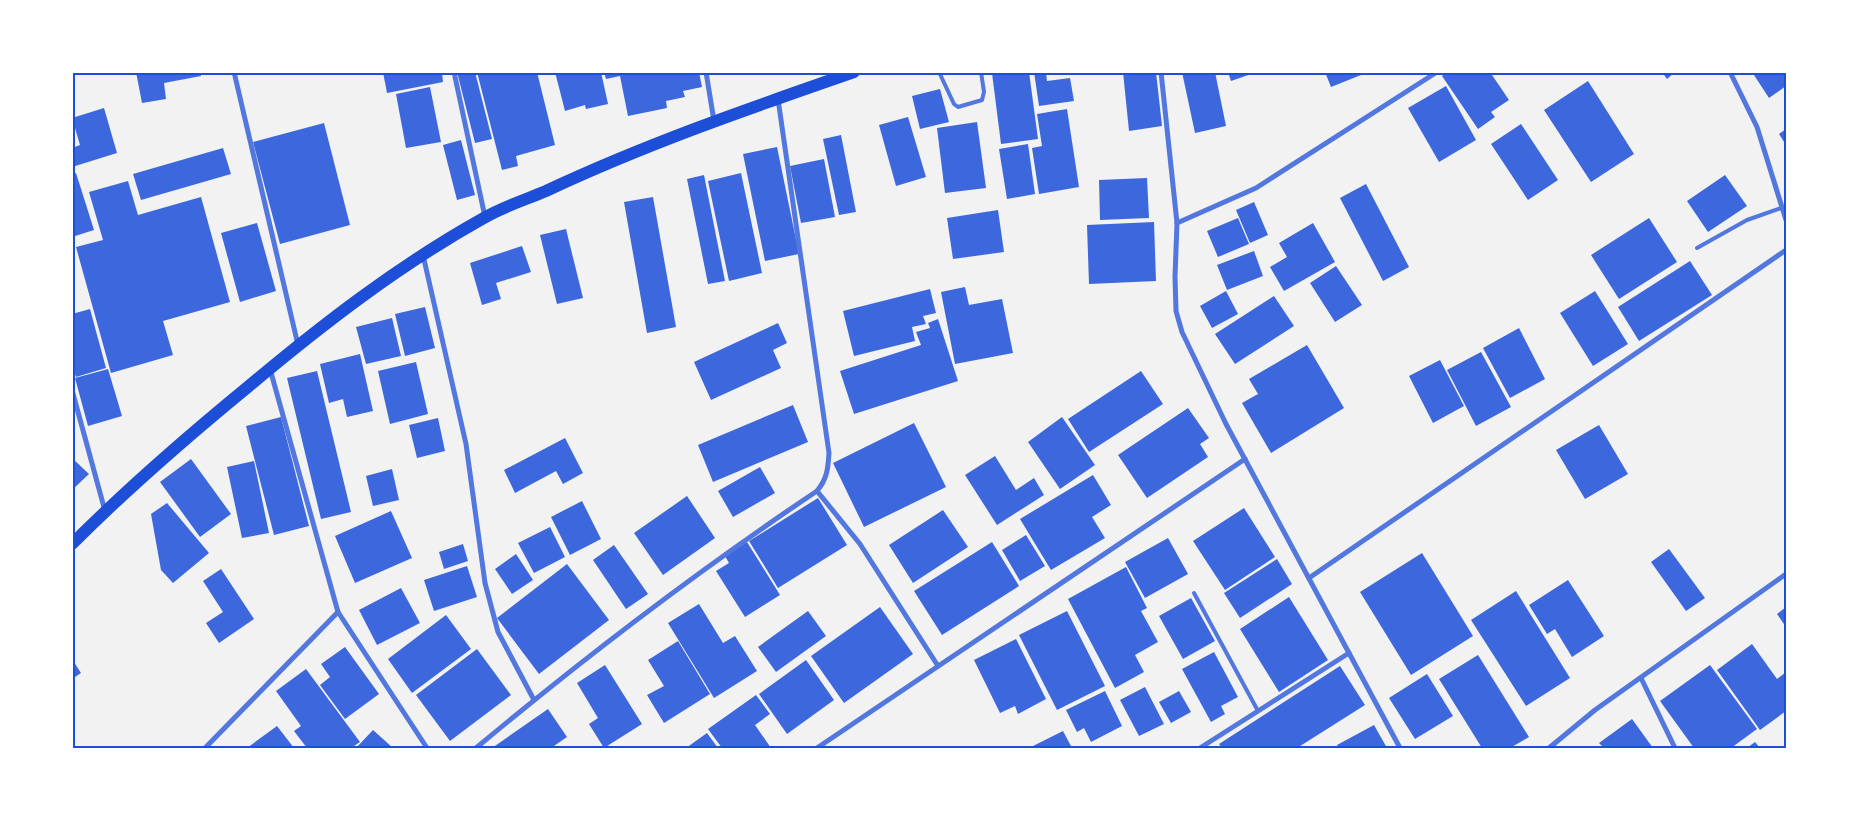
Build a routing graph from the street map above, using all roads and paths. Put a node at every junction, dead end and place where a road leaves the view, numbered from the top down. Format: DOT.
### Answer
graph roads {
  1 [pos="234,72"];
  2 [pos="454,72"];
  3 [pos="706,72"];
  4 [pos="854,72"];
  5 [pos="939,72"];
  6 [pos="981,72"];
  7 [pos="1161,72"];
  8 [pos="1437,72"];
  9 [pos="1730,72"];
  10 [pos="778,98"];
  11 [pos="714,121"];
  12 [pos="1781,208"];
  13 [pos="485,217"];
  14 [pos="1786,220"];
  15 [pos="1177,223"];
  16 [pos="1696,248"];
  17 [pos="1786,250"];
  18 [pos="422,254"];
  19 [pos="298,345"];
  20 [pos="270,368"];
  21 [pos="72,390"];
  22 [pos="1245,459"];
  23 [pos="817,491"];
  24 [pos="105,511"];
  25 [pos="72,544"];
  26 [pos="1786,574"];
  27 [pos="1309,578"];
  28 [pos="1194,592"];
  29 [pos="338,612"];
  30 [pos="1349,653"];
  31 [pos="938,666"];
  32 [pos="1640,678"];
  33 [pos="534,700"];
  34 [pos="1258,711"];
  35 [pos="205,748"];
  36 [pos="428,748"];
  37 [pos="476,748"];
  38 [pos="817,748"];
  39 [pos="1200,748"];
  40 [pos="1400,748"];
  41 [pos="1549,748"];
  42 [pos="1675,748"];
  1 -- 19 [label="street"];
  2 -- 13 [label="street"];
  3 -- 11 [label="street"];
  4 -- 10 [label="main road"];
  5 -- 6 [label="lane"];
  7 -- 15 [label="street"];
  8 -- 15 [label="street"];
  9 -- 12 [label="street"];
  10 -- 11 [label="main road"];
  10 -- 23 [label="street"];
  11 -- 13 [label="main road"];
  12 -- 14 [label="street"];
  12 -- 16 [label="lane"];
  13 -- 18 [label="main road"];
  15 -- 22 [label="street"];
  17 -- 27 [label="street"];
  18 -- 19 [label="main road"];
  18 -- 33 [label="street"];
  19 -- 20 [label="main road"];
  20 -- 24 [label="main road"];
  20 -- 29 [label="street"];
  21 -- 24 [label="street"];
  22 -- 27 [label="street"];
  22 -- 31 [label="street"];
  23 -- 31 [label="street"];
  23 -- 33 [label="street"];
  24 -- 25 [label="main road"];
  26 -- 32 [label="street"];
  27 -- 30 [label="street"];
  28 -- 34 [label="lane"];
  29 -- 35 [label="street"];
  29 -- 36 [label="street"];
  30 -- 34 [label="street"];
  30 -- 40 [label="street"];
  31 -- 38 [label="street"];
  32 -- 41 [label="street"];
  32 -- 42 [label="street"];
  33 -- 37 [label="street"];
  34 -- 39 [label="street"];
}
